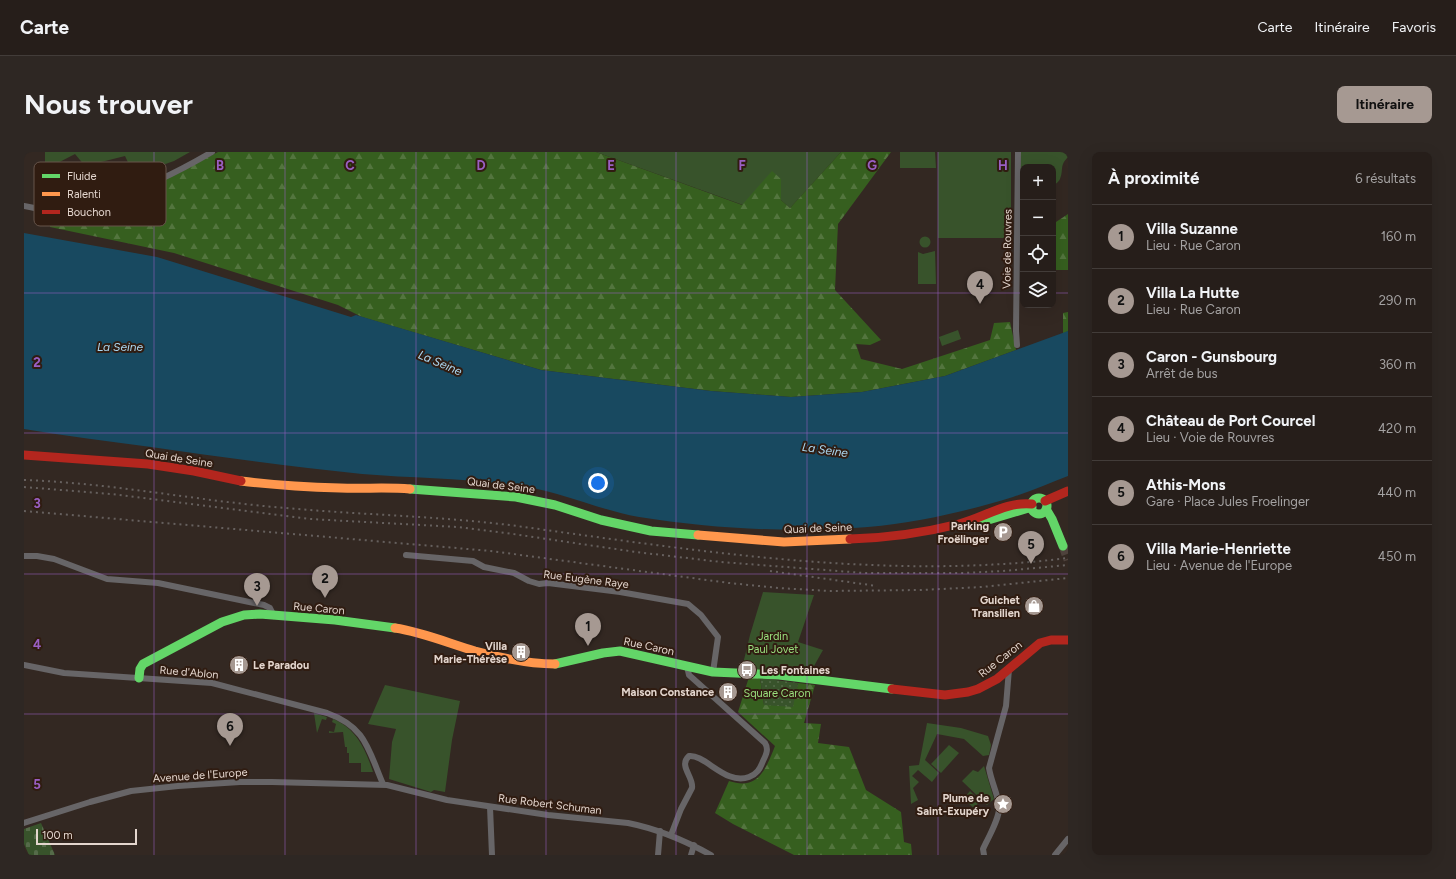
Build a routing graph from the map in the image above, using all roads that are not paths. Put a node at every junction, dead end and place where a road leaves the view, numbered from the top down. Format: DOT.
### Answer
graph roads {
  1 [pos="212,152"];
  2 [pos="1018,152"];
  3 [pos="166,176"];
  4 [pos="24,206"];
  5 [pos="34,207"];
  6 [pos="1017,345"];
  7 [pos="24,455"];
  8 [pos="1068,491"];
  9 [pos="1045,505"];
  10 [pos="1032,506"];
  11 [pos="1063,546"];
  12 [pos="406,555"];
  13 [pos="24,556"];
  14 [pos="274,616"];
  15 [pos="1068,640"];
  16 [pos="24,665"];
  17 [pos="687,666"];
  18 [pos="1009,669"];
  19 [pos="713,672"];
  20 [pos="139,678"];
  21 [pos="383,784"];
  22 [pos="490,807"];
  23 [pos="24,823"];
  24 [pos="660,831"];
  25 [pos="670,835"];
  26 [pos="1068,839"];
  27 [pos="694,845"];
  28 [pos="492,855"];
  29 [pos="658,855"];
  30 [pos="692,855"];
  31 [pos="711,855"];
  32 [pos="984,855"];
  33 [pos="1055,855"];
  1 -- 3 [label="street"];
  2 -- 6 [label="street, Voie de Rouvres"];
  4 -- 5 [label="street"];
  7 -- 10 [label="main road, Quai de Seine"];
  8 -- 9 [label="main road"];
  9 -- 10 [label="main road"];
  9 -- 10 [label="main road"];
  9 -- 11 [label="main road"];
  12 -- 19 [label="street, Rue Eugène Raye"];
  13 -- 14 [label="street"];
  14 -- 17 [label="main road, Rue Caron"];
  14 -- 20 [label="main road, Rue Caron"];
  15 -- 18 [label="main road, Rue Caron"];
  16 -- 20 [label="street, Rue d'Ablon"];
  17 -- 19 [label="main road, Rue Caron"];
  17 -- 25 [label="street"];
  18 -- 19 [label="main road, Rue Caron"];
  18 -- 32 [label="street"];
  20 -- 21 [label="street, Rue d'Ablon"];
  21 -- 22 [label="street, Rue Robert Schuman"];
  21 -- 23 [label="street, Avenue de l'Europe"];
  22 -- 24 [label="street, Rue Robert Schuman"];
  22 -- 28 [label="street"];
  24 -- 25 [label="street, Rue Robert Schuman"];
  24 -- 29 [label="street"];
  25 -- 27 [label="street, Rue Robert Schuman"];
  26 -- 33 [label="street"];
  27 -- 30 [label="street"];
  27 -- 31 [label="street, Rue Robert Schuman"];
}
